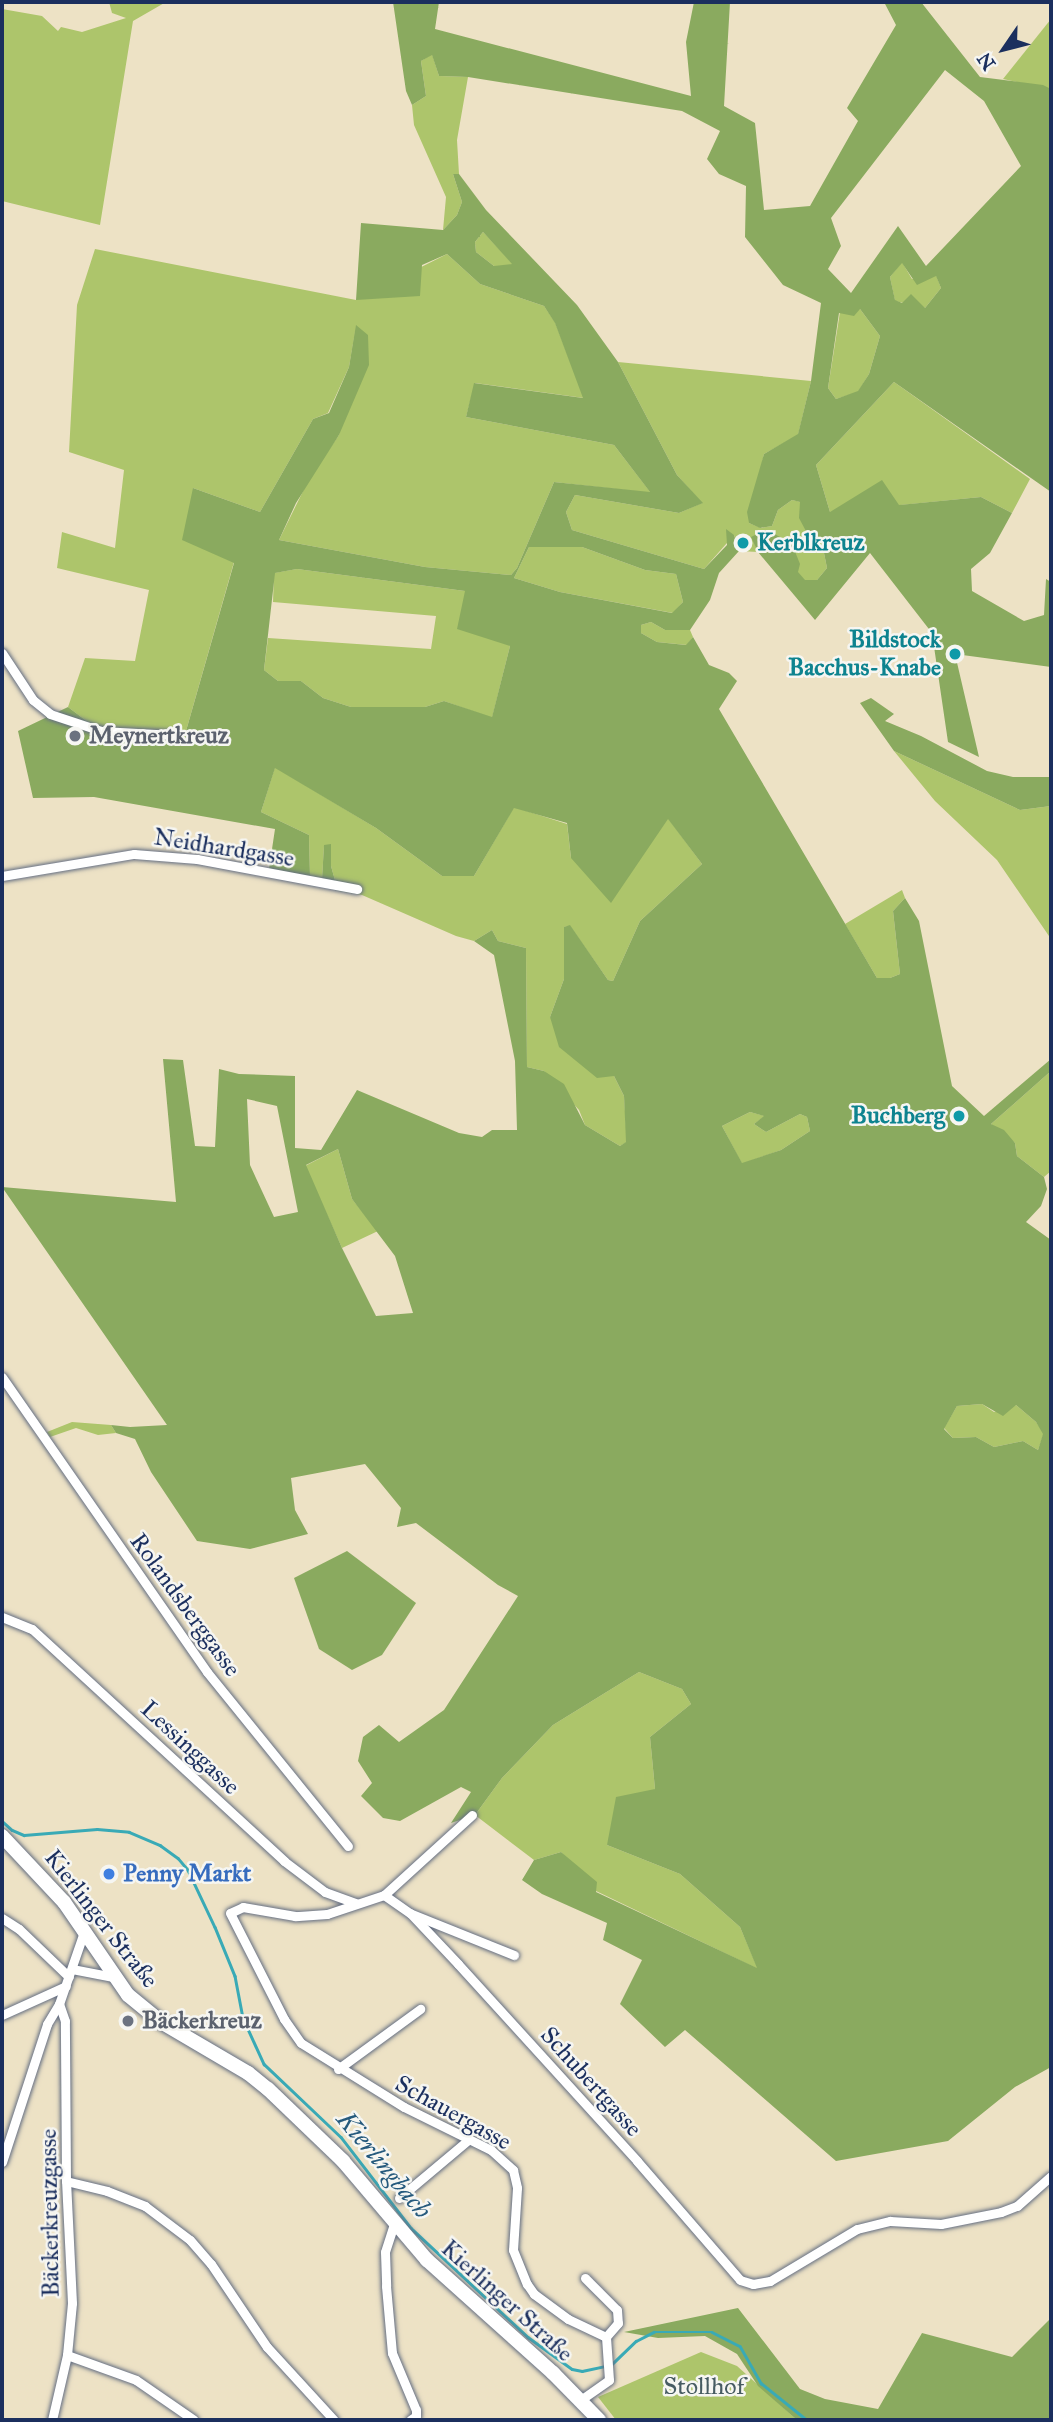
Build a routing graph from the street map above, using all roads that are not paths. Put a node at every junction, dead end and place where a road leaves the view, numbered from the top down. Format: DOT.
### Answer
graph roads {
  1 [pos="2,653"];
  2 [pos="174,735"];
  3 [pos="2,876"];
  4 [pos="358,889"];
  5 [pos="2,1377"];
  6 [pos="2,1617"];
  7 [pos="472,1815"];
  8 [pos="2,1836"];
  9 [pos="348,1846"];
  10 [pos="384,1895"];
  11 [pos="356,1903"];
  12 [pos="410,1913"];
  13 [pos="2,1918"];
  14 [pos="84,1932"];
  15 [pos="514,1955"];
  16 [pos="69,1977"];
  17 [pos="113,1977"];
  18 [pos="59,2004"];
  19 [pos="421,2008"];
  20 [pos="2,2015"];
  21 [pos="338,2069"];
  22 [pos="468,2140"];
  23 [pos="2,2162"];
  24 [pos="1051,2176"];
  25 [pos="66,2181"];
  26 [pos="399,2198"];
  27 [pos="394,2224"];
  28 [pos="585,2278"];
  29 [pos="606,2337"];
  30 [pos="67,2355"];
  31 [pos="580,2400"];
  32 [pos="52,2420"];
  33 [pos="194,2420"];
  34 [pos="334,2420"];
  35 [pos="410,2420"];
  36 [pos="599,2420"];
  1 -- 2 [label="street"];
  3 -- 4 [label="street, Neidhardgasse"];
  5 -- 9 [label="street, Rolandsberggasse"];
  6 -- 11 [label="street, Lessinggasse"];
  7 -- 10 [label="street"];
  8 -- 14 [label="main road, Kierlinger Straße"];
  10 -- 11 [label="street"];
  10 -- 12 [label="street, Schubertgasse"];
  11 -- 21 [label="street, Schauergasse"];
  12 -- 15 [label="street, Schubertgasse"];
  12 -- 24 [label="street, Schubertgasse"];
  13 -- 16 [label="street"];
  14 -- 16 [label="street"];
  14 -- 17 [label="main road, Kierlinger Straße"];
  16 -- 17 [label="street"];
  16 -- 18 [label="street"];
  16 -- 20 [label="street"];
  17 -- 27 [label="main road, Kierlinger Straße"];
  18 -- 23 [label="street"];
  18 -- 25 [label="street, Bäckerkreuzgasse"];
  19 -- 21 [label="street"];
  21 -- 22 [label="street, Schauergasse"];
  22 -- 26 [label="street"];
  22 -- 29 [label="street, Schauergasse"];
  25 -- 30 [label="street, Bäckerkreuzgasse"];
  25 -- 34 [label="street"];
  27 -- 31 [label="main road, Kierlinger Straße"];
  27 -- 35 [label="street"];
  28 -- 29 [label="street"];
  29 -- 31 [label="street"];
  30 -- 32 [label="street, Bäckerkreuzgasse"];
  30 -- 33 [label="street"];
  31 -- 36 [label="main road, Kierlinger Straße"];
}
